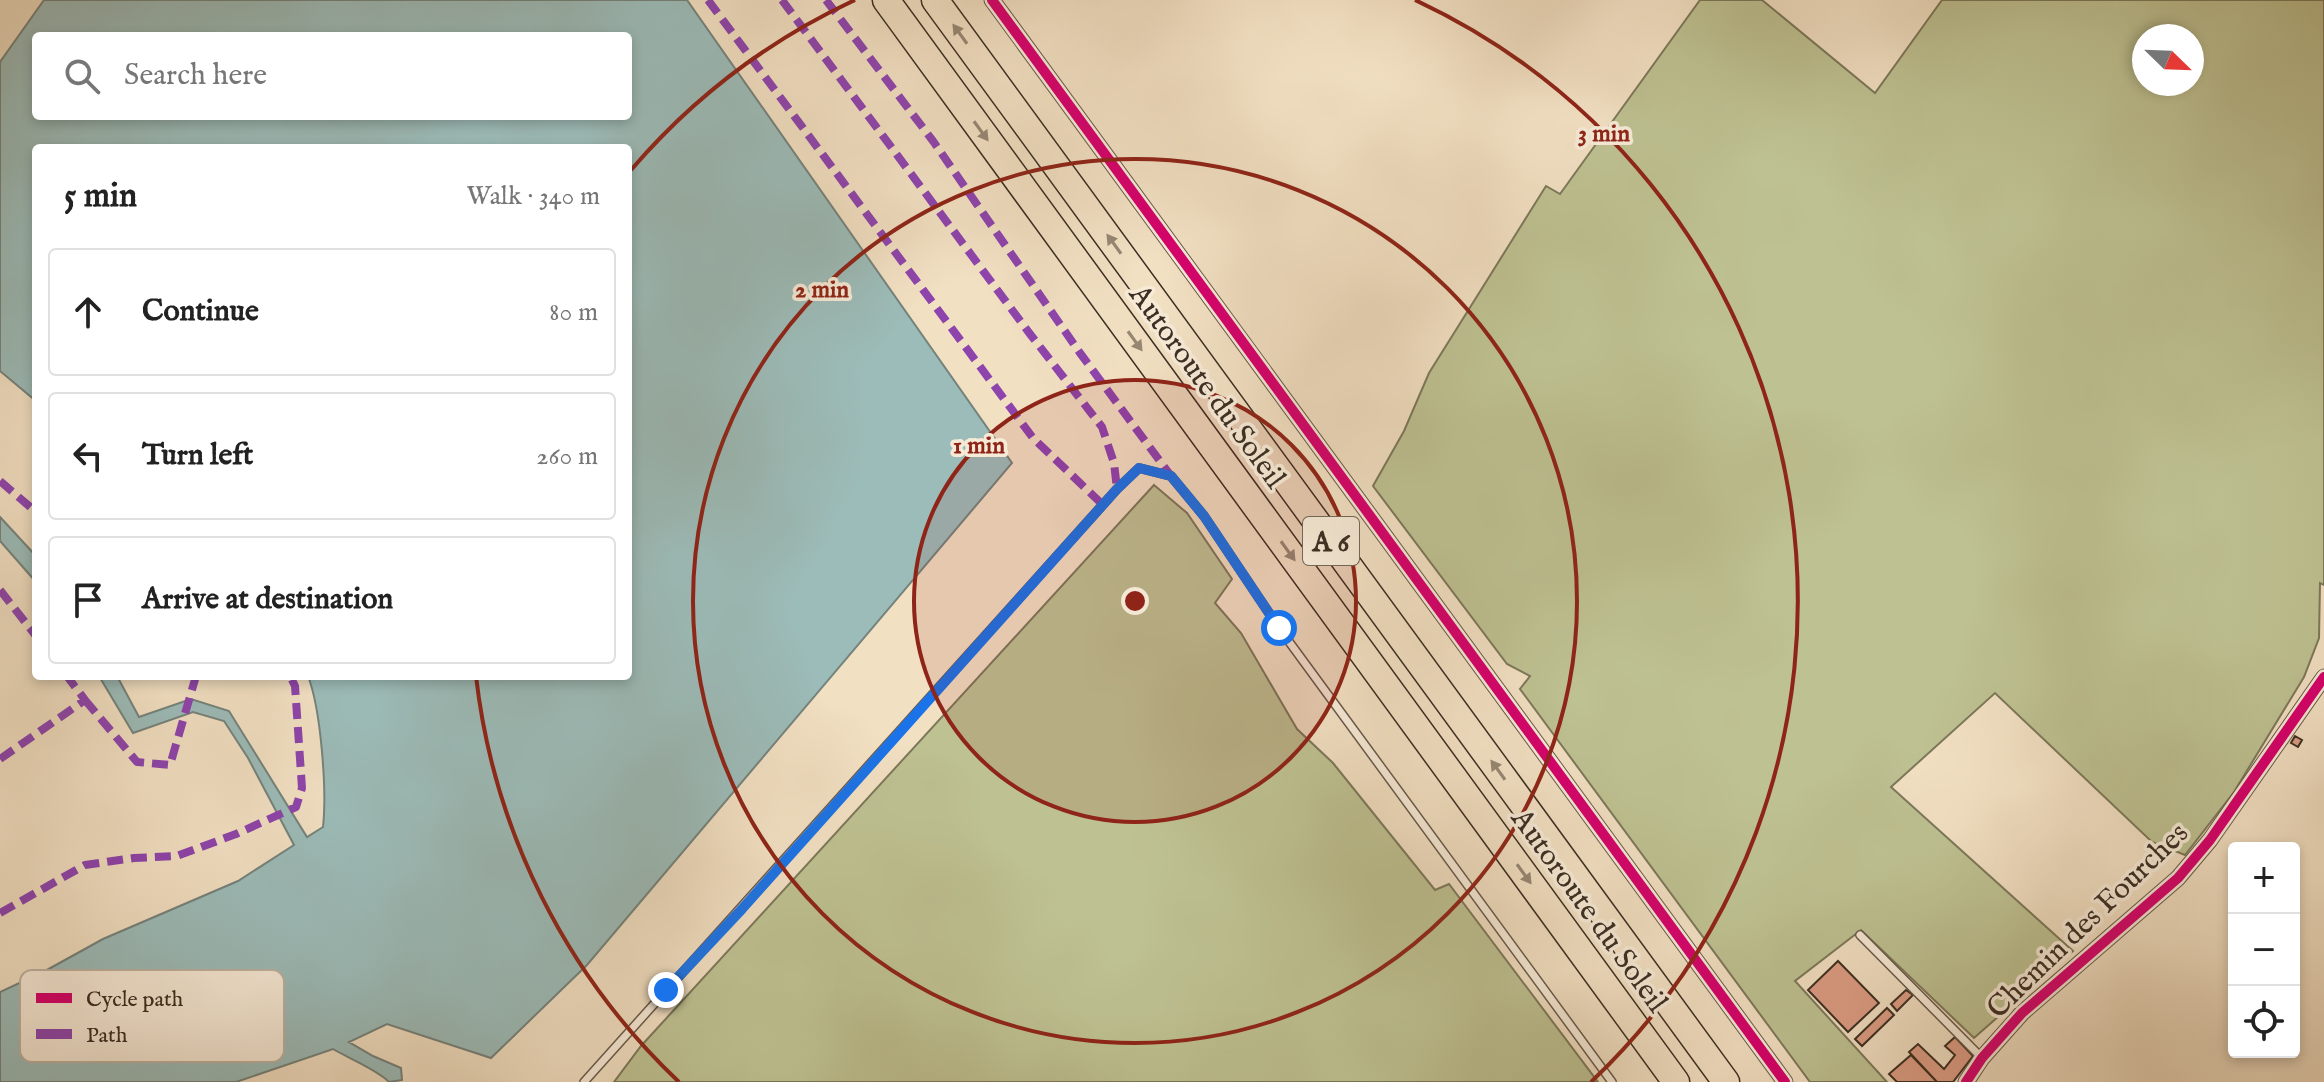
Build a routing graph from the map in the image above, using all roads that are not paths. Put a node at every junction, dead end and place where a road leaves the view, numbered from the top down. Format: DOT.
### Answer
graph roads {
  1 [pos="886,0"];
  2 [pos="935,0"];
  3 [pos="992,0"];
  4 [pos="2324,677"];
  5 [pos="1860,935"];
  6 [pos="1982,1058"];
  7 [pos="584,1082"];
  8 [pos="1612,1082"];
  9 [pos="1676,1082"];
  10 [pos="1726,1082"];
  11 [pos="1785,1082"];
  12 [pos="1966,1082"];
  1 -- 9 [label="highway, Autoroute du Soleil / A 6, one-way"];
  10 -- 2 [label="highway, Autoroute du Soleil / A 6, one-way"];
  3 -- 11 [label="street"];
  4 -- 6 [label="street, Chemin des Fourches"];
  5 -- 6 [label="lane"];
  6 -- 12 [label="street, Chemin des Fourches"];
  7 -- 8 [label="lane"];
}
